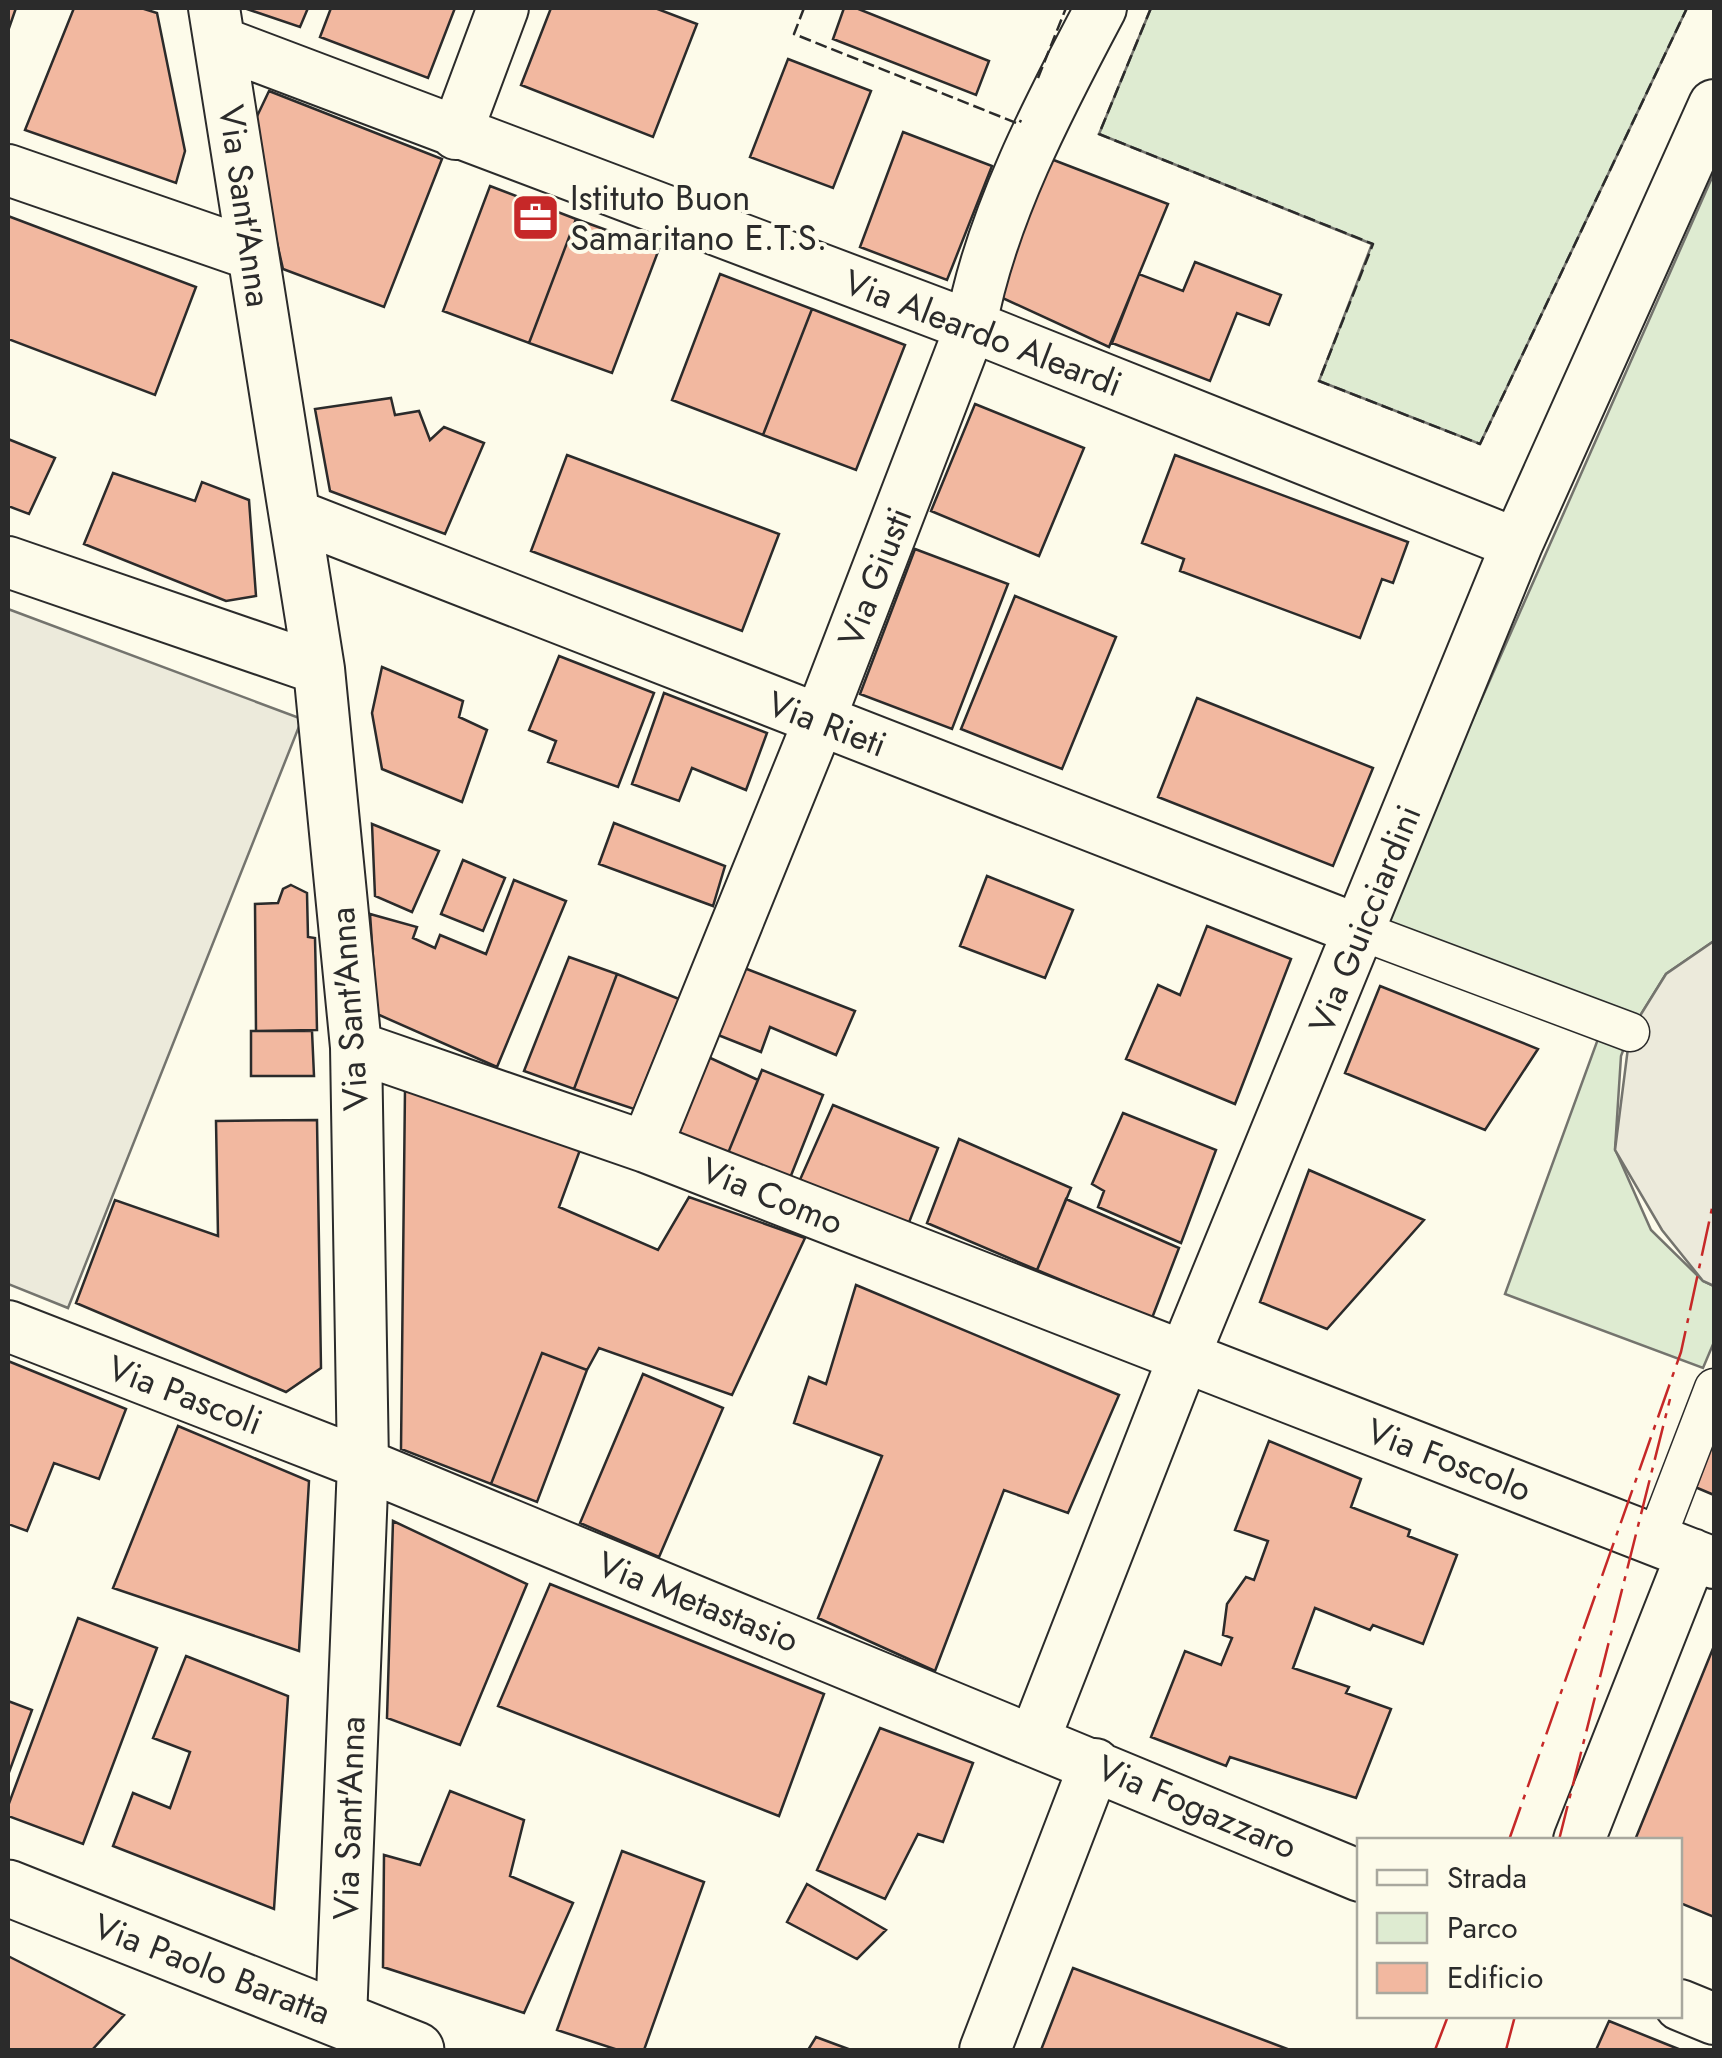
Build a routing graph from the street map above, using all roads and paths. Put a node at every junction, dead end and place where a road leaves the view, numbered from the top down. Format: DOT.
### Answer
graph roads {
  1 [pos="503,8"];
  2 [pos="1101,8"];
  3 [pos="218,25"];
  4 [pos="1714,105"];
  5 [pos="456,134"];
  6 [pos="8,170"];
  7 [pos="250,254"];
  8 [pos="971,326"];
  9 [pos="295,514"];
  10 [pos="1517,544"];
  11 [pos="8,562"];
  12 [pos="319,669"];
  13 [pos="819,721"];
  14 [pos="1361,931"];
  15 [pos="1630,1032"];
  16 [pos="356,1046"];
  17 [pos="646,1147"];
  18 [pos="8,1326"];
  19 [pos="1183,1359"];
  20 [pos="1714,1388"];
  21 [pos="362,1464"];
  22 [pos="1687,1552"];
  23 [pos="1034,1740"];
  24 [pos="1089,1781"];
  25 [pos="1580,1838"];
  26 [pos="1357,1875"];
  27 [pos="8,1888"];
  28 [pos="1682,2006"];
  29 [pos="341,2019"];
  30 [pos="1714,2019"];
  31 [pos="416,2050"];
  32 [pos="985,2050"];
  1 -- 5 [label="street"];
  2 -- 8 [label="street, Via Giusti"];
  3 -- 5 [label="street, Via Aleardo Aleardi"];
  3 -- 7 [label="street, Via Sant'Anna"];
  4 -- 10 [label="street, Via Guicciardini"];
  5 -- 8 [label="street, Via Aleardo Aleardi"];
  6 -- 7 [label="street"];
  7 -- 9 [label="street, Via Sant'Anna"];
  8 -- 10 [label="street, Via Aleardo Aleardi"];
  8 -- 13 [label="street, Via Giusti"];
  9 -- 12 [label="street, Via Sant'Anna"];
  9 -- 13 [label="street, Via Rieti"];
  10 -- 14 [label="street, Via Guicciardini"];
  11 -- 12 [label="street"];
  12 -- 16 [label="street, Via Sant'Anna"];
  13 -- 14 [label="street, Via Rieti"];
  13 -- 17 [label="street, Via Giusti"];
  14 -- 15 [label="street"];
  14 -- 19 [label="street, Via Guicciardini"];
  16 -- 17 [label="street, Via Como"];
  16 -- 21 [label="street, Via Sant'Anna"];
  17 -- 19 [label="street, Via Como"];
  18 -- 21 [label="street, Via Pascoli"];
  19 -- 22 [label="street, Via Foscolo"];
  19 -- 23 [label="street, Via Guicciardini"];
  20 -- 22 [label="street"];
  21 -- 23 [label="street, Via Metastasio"];
  21 -- 29 [label="street, Via Sant'Anna"];
  22 -- 25 [label="street"];
  23 -- 24 [label="street, Via Fogazzaro"];
  24 -- 26 [label="street, Via Fogazzaro"];
  24 -- 32 [label="street"];
  27 -- 29 [label="main road, Via Paolo Baratta"];
  28 -- 30 [label="street"];
  29 -- 31 [label="main road, Via Paolo Baratta"];
}
